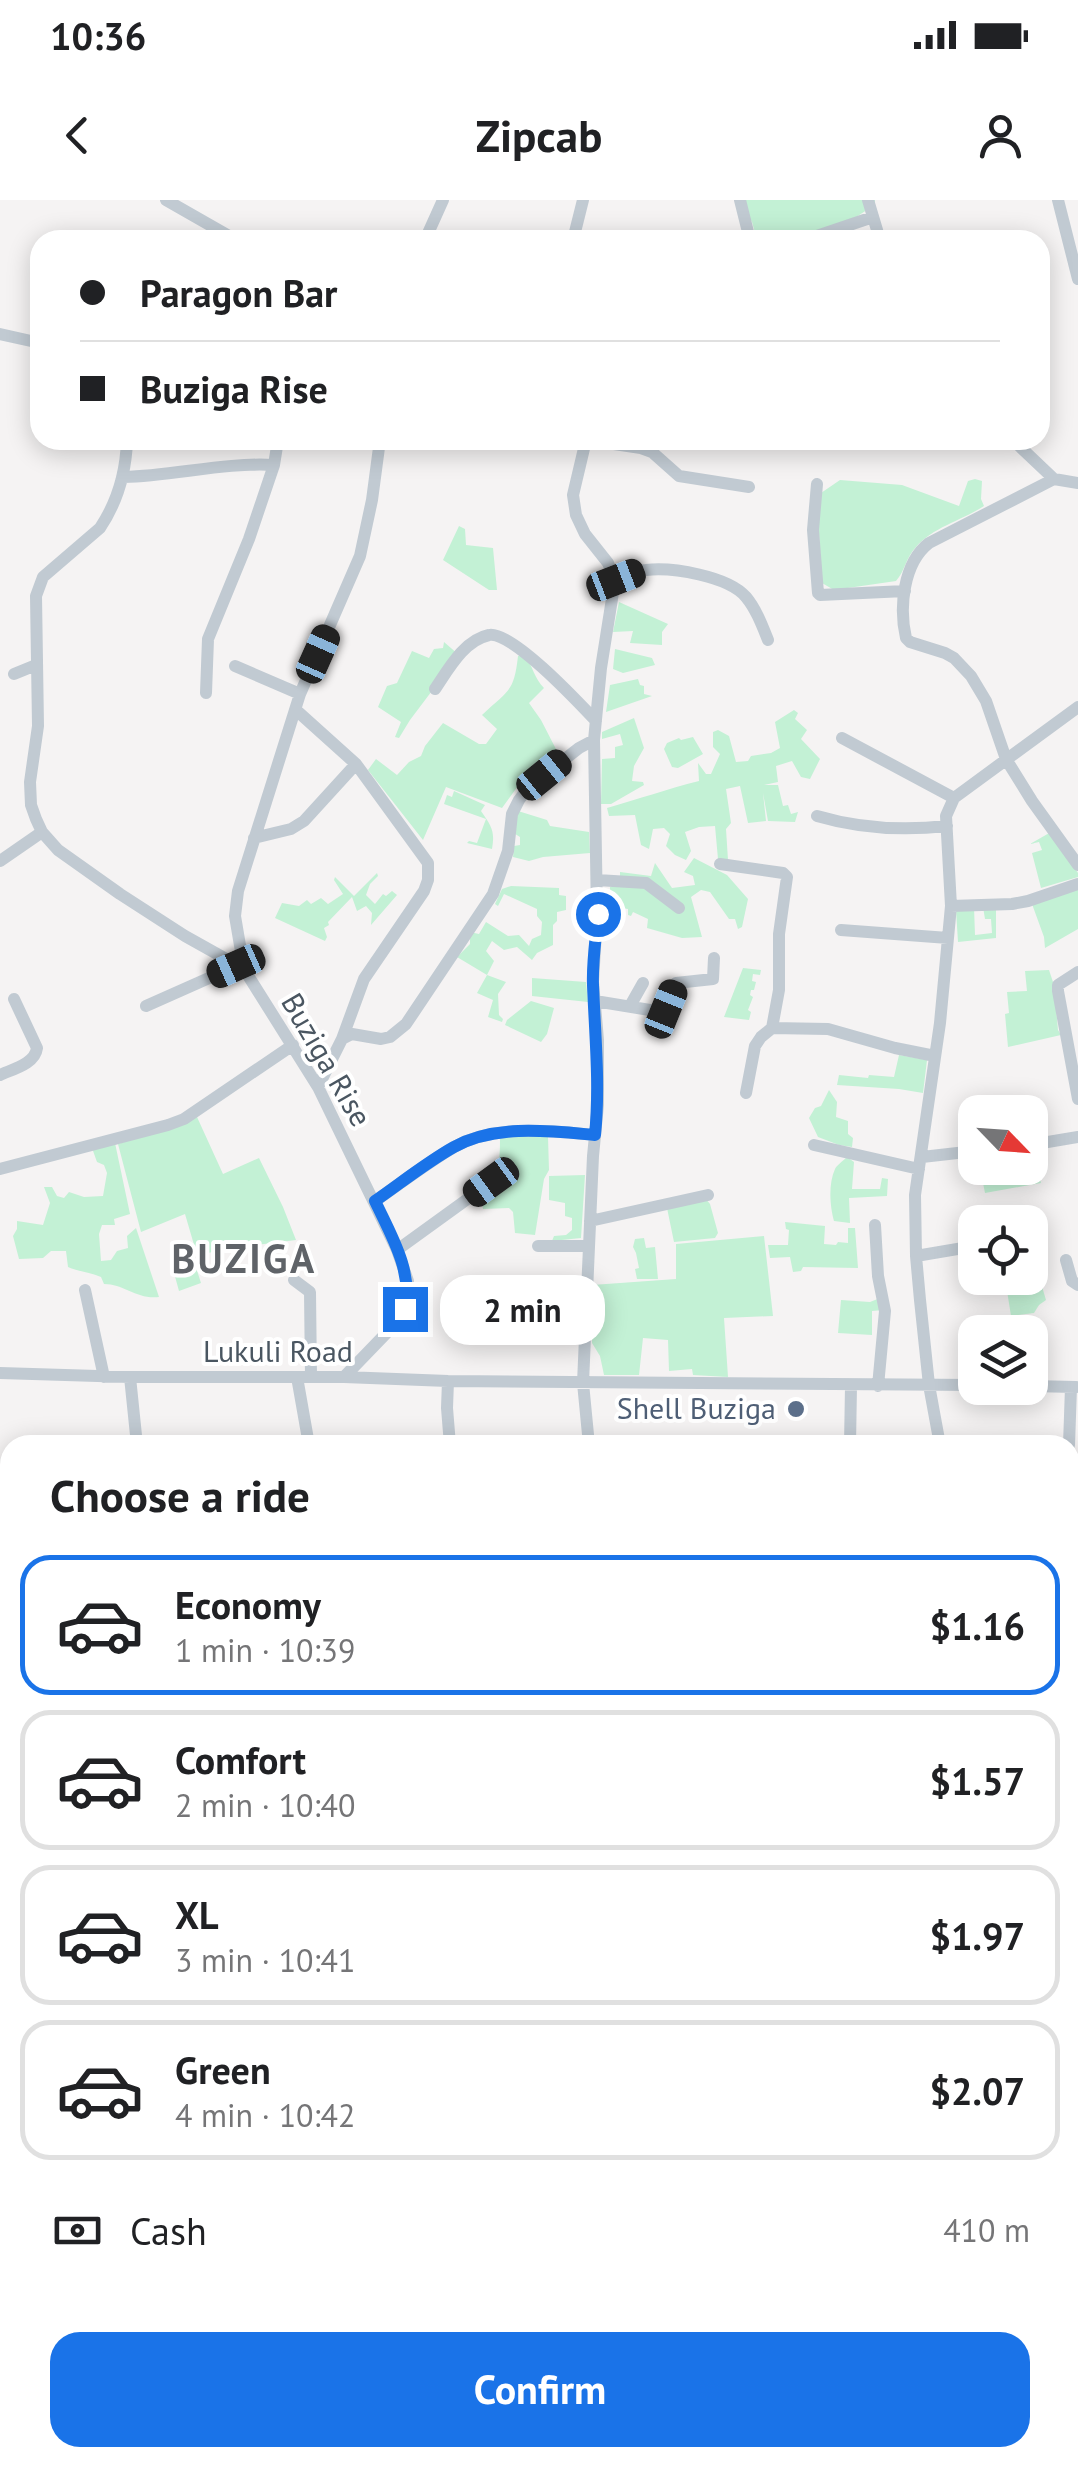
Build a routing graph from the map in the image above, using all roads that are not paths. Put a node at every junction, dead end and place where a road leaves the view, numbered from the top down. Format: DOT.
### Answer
graph roads {
  1 [pos="166,200"];
  2 [pos="443,200"];
  3 [pos="583,200"];
  4 [pos="740,200"];
  5 [pos="868,200"];
  6 [pos="1058,200"];
  7 [pos="874,217"];
  8 [pos="218,230"];
  9 [pos="429,230"];
  10 [pos="575,230"];
  11 [pos="748,230"];
  12 [pos="835,230"];
  13 [pos="877,230"];
  14 [pos="1077,270"];
  15 [pos="0,334"];
  16 [pos="30,342"];
  17 [pos="127,450"];
  18 [pos="276,450"];
  19 [pos="379,450"];
  20 [pos="584,450"];
  21 [pos="646,450"];
  22 [pos="1024,450"];
  23 [pos="274,465"];
  24 [pos="124,477"];
  25 [pos="1054,479"];
  26 [pos="1078,483"];
  27 [pos="817,484"];
  28 [pos="749,488"];
  29 [pos="616,580"];
  30 [pos="904,591"];
  31 [pos="768,640"];
  32 [pos="36,666"];
  33 [pos="235,666"];
  34 [pos="14,674"];
  35 [pos="435,688"];
  36 [pos="206,693"];
  37 [pos="300,694"];
  38 [pos="1078,707"];
  39 [pos="296,710"];
  40 [pos="596,721"];
  41 [pos="842,738"];
  42 [pos="594,740"];
  43 [pos="1006,759"];
  44 [pos="356,764"];
  45 [pos="954,798"];
  46 [pos="817,816"];
  47 [pos="947,826"];
  48 [pos="42,832"];
  49 [pos="254,838"];
  50 [pos="0,861"];
  51 [pos="720,864"];
  52 [pos="1078,865"];
  53 [pos="597,880"];
  54 [pos="1078,884"];
  55 [pos="951,906"];
  56 [pos="679,908"];
  57 [pos="842,930"];
  58 [pos="948,938"];
  59 [pos="714,958"];
  60 [pos="240,967"];
  61 [pos="1078,972"];
  62 [pos="643,982"];
  63 [pos="14,999"];
  64 [pos="594,1001"];
  65 [pos="146,1006"];
  66 [pos="630,1006"];
  67 [pos="772,1028"];
  68 [pos="342,1039"];
  69 [pos="293,1045"];
  70 [pos="935,1056"];
  71 [pos="0,1076"];
  72 [pos="318,1086"];
  73 [pos="746,1093"];
  74 [pos="1078,1099"];
  75 [pos="595,1135"];
  76 [pos="1078,1137"];
  77 [pos="1048,1142"];
  78 [pos="814,1145"];
  79 [pos="958,1155"];
  80 [pos="921,1163"];
  81 [pos="0,1168"];
  82 [pos="491,1182"];
  83 [pos="708,1195"];
  84 [pos="375,1201"];
  85 [pos="590,1221"];
  86 [pos="875,1225"];
  87 [pos="538,1246"];
  88 [pos="589,1246"];
  89 [pos="958,1249"];
  90 [pos="397,1250"];
  91 [pos="916,1256"];
  92 [pos="1066,1260"];
  93 [pos="294,1280"];
  94 [pos="1078,1285"];
  95 [pos="85,1290"];
  96 [pos="0,1373"];
  97 [pos="104,1377"];
  98 [pos="304,1377"];
  99 [pos="344,1377"];
  100 [pos="130,1378"];
  101 [pos="448,1381"];
  102 [pos="583,1383"];
  103 [pos="929,1385"];
  104 [pos="958,1385"];
  105 [pos="851,1386"];
  106 [pos="878,1386"];
  107 [pos="1048,1386"];
  108 [pos="1074,1387"];
  109 [pos="136,1435"];
  110 [pos="308,1435"];
  111 [pos="449,1435"];
  112 [pos="588,1435"];
  113 [pos="850,1435"];
  114 [pos="938,1435"];
  115 [pos="1070,1435"];
  1 -- 8 [label="street"];
  2 -- 9 [label="street"];
  3 -- 10 [label="street"];
  4 -- 11 [label="street"];
  5 -- 7 [label="street"];
  6 -- 14 [label="street"];
  7 -- 12 [label="street"];
  7 -- 13 [label="street"];
  15 -- 16 [label="street"];
  17 -- 24 [label="street"];
  18 -- 23 [label="street"];
  19 -- 37 [label="street"];
  20 -- 29 [label="street"];
  21 -- 28 [label="street"];
  22 -- 25 [label="street"];
  23 -- 24 [label="street"];
  23 -- 36 [label="street"];
  24 -- 32 [label="street"];
  25 -- 26 [label="street"];
  25 -- 30 [label="street"];
  27 -- 30 [label="street"];
  29 -- 31 [label="street"];
  29 -- 40 [label="street"];
  30 -- 43 [label="street"];
  32 -- 34 [label="street"];
  32 -- 48 [label="street"];
  33 -- 37 [label="street"];
  35 -- 40 [label="street"];
  37 -- 39 [label="street"];
  38 -- 43 [label="street"];
  39 -- 44 [label="street"];
  39 -- 49 [label="street"];
  40 -- 42 [label="street"];
  41 -- 45 [label="street"];
  42 -- 53 [label="street"];
  42 -- 68 [label="street"];
  43 -- 45 [label="street"];
  43 -- 52 [label="street"];
  44 -- 49 [label="street"];
  44 -- 68 [label="street"];
  45 -- 47 [label="street"];
  46 -- 47 [label="street"];
  47 -- 55 [label="street"];
  48 -- 50 [label="street"];
  48 -- 60 [label="street, Buziga Rise"];
  49 -- 60 [label="street"];
  51 -- 67 [label="street"];
  53 -- 56 [label="street"];
  53 -- 64 [label="street"];
  54 -- 55 [label="street"];
  55 -- 58 [label="street"];
  57 -- 58 [label="street"];
  58 -- 70 [label="street"];
  59 -- 66 [label="street"];
  60 -- 65 [label="street"];
  60 -- 69 [label="street, Buziga Rise"];
  61 -- 74 [label="street"];
  62 -- 66 [label="street"];
  63 -- 71 [label="street"];
  64 -- 66 [label="street"];
  64 -- 75 [label="street"];
  67 -- 70 [label="street"];
  67 -- 73 [label="street"];
  68 -- 72 [label="street"];
  69 -- 72 [label="street, Buziga Rise"];
  69 -- 81 [label="street"];
  70 -- 80 [label="street"];
  72 -- 84 [label="street, Buziga Rise"];
  75 -- 84 [label="street"];
  75 -- 85 [label="street"];
  76 -- 77 [label="street"];
  78 -- 80 [label="street"];
  79 -- 80 [label="street"];
  80 -- 91 [label="street"];
  82 -- 90 [label="street"];
  83 -- 85 [label="street"];
  84 -- 90 [label="street, Buziga Rise"];
  85 -- 88 [label="street"];
  86 -- 106 [label="street"];
  87 -- 88 [label="street"];
  88 -- 102 [label="street"];
  89 -- 91 [label="street"];
  90 -- 99 [label="street, Buziga Rise"];
  91 -- 103 [label="street"];
  92 -- 94 [label="street"];
  93 -- 98 [label="street"];
  95 -- 97 [label="street"];
  96 -- 97 [label="street, Lukuli Road"];
  97 -- 100 [label="street, Lukuli Road"];
  98 -- 99 [label="street, Lukuli Road"];
  98 -- 100 [label="street, Lukuli Road"];
  98 -- 110 [label="street"];
  99 -- 101 [label="street, Lukuli Road"];
  100 -- 109 [label="street"];
  101 -- 102 [label="street, Lukuli Road"];
  101 -- 111 [label="street"];
  102 -- 105 [label="street, Lukuli Road"];
  102 -- 112 [label="street"];
  103 -- 104 [label="street, Lukuli Road"];
  103 -- 106 [label="street, Lukuli Road"];
  103 -- 114 [label="street"];
  105 -- 106 [label="street, Lukuli Road"];
  105 -- 113 [label="street"];
  107 -- 108 [label="street"];
  108 -- 115 [label="street"];
}
